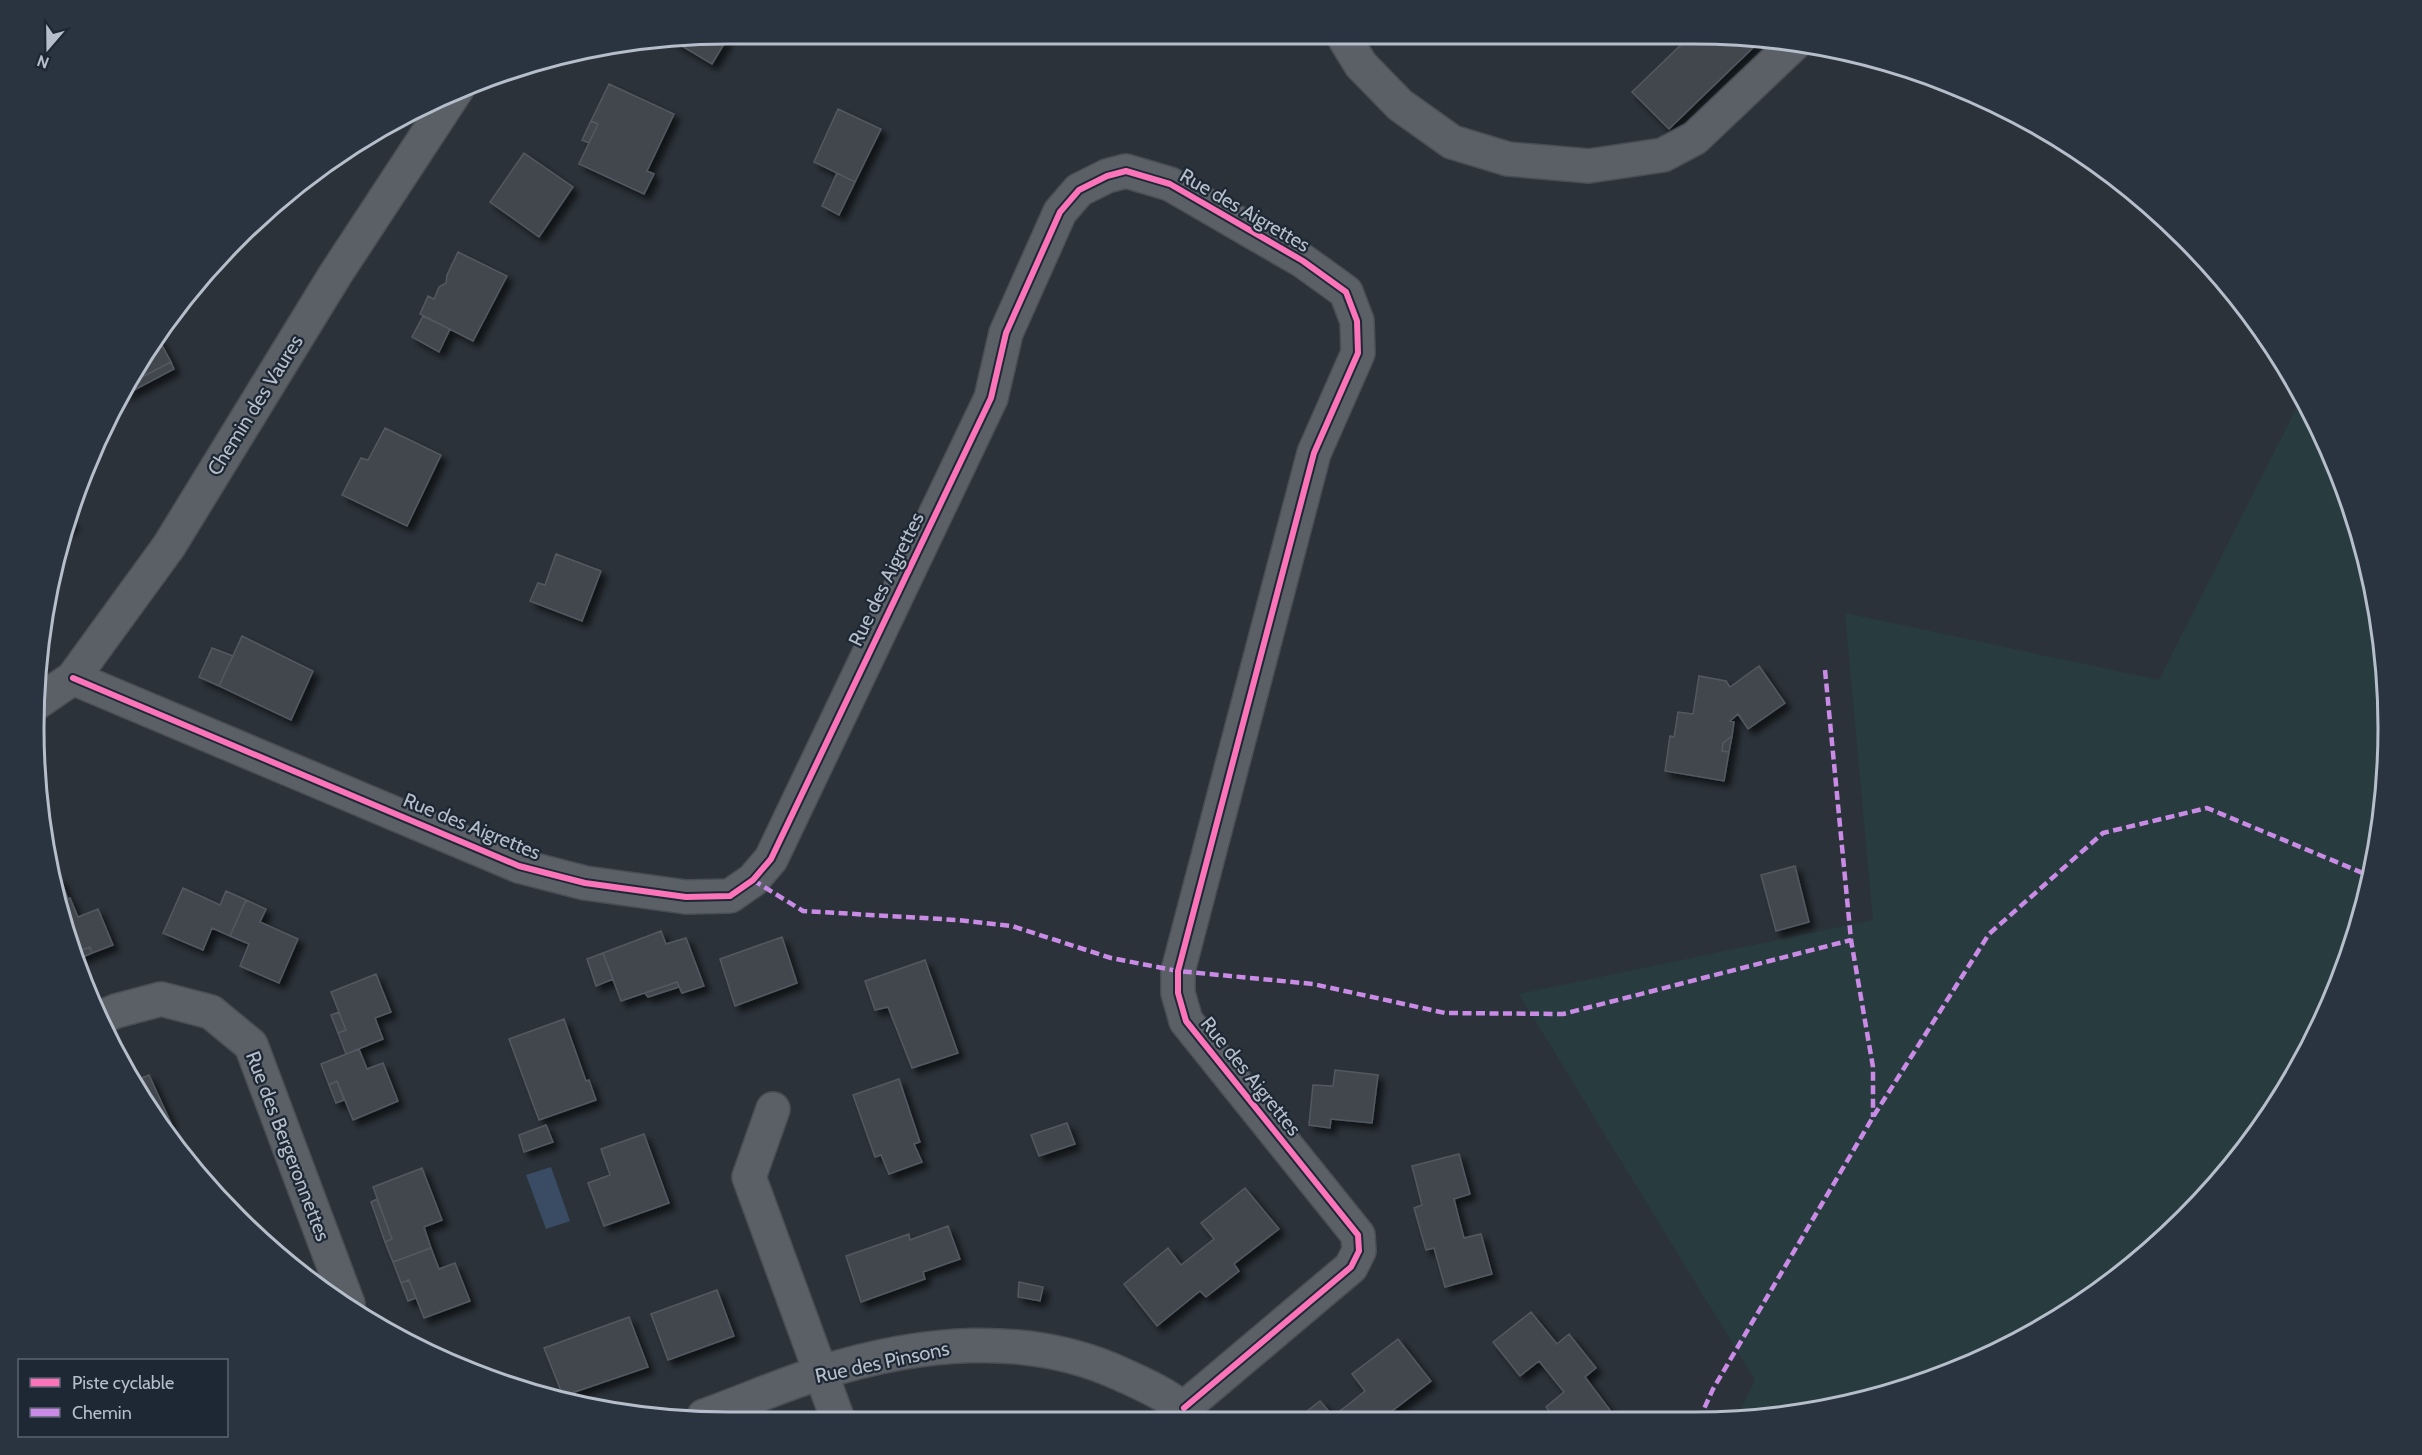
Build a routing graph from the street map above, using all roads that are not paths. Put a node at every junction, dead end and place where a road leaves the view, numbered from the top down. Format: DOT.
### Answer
graph roads {
  1 [pos="1347,43"];
  2 [pos="1788,50"];
  3 [pos="447,104"];
  4 [pos="73,678"];
  5 [pos="45,697"];
  6 [pos="107,1015"];
  7 [pos="773,1109"];
  8 [pos="344,1294"];
  9 [pos="821,1373"];
  10 [pos="717,1412"];
  11 [pos="835,1412"];
  12 [pos="1186,1412"];
  13 [pos="1189,1412"];
  1 -- 2 [label="street"];
  3 -- 4 [label="street, Chemin des Vaures"];
  4 -- 5 [label="street, Chemin des Vaures"];
  4 -- 13 [label="street, Rue des Aigrettes"];
  6 -- 8 [label="street, Rue des Bergeronnettes"];
  7 -- 9 [label="street"];
  9 -- 10 [label="street, Rue des Pinsons"];
  9 -- 11 [label="street"];
  9 -- 12 [label="street, Rue des Pinsons"];
}
